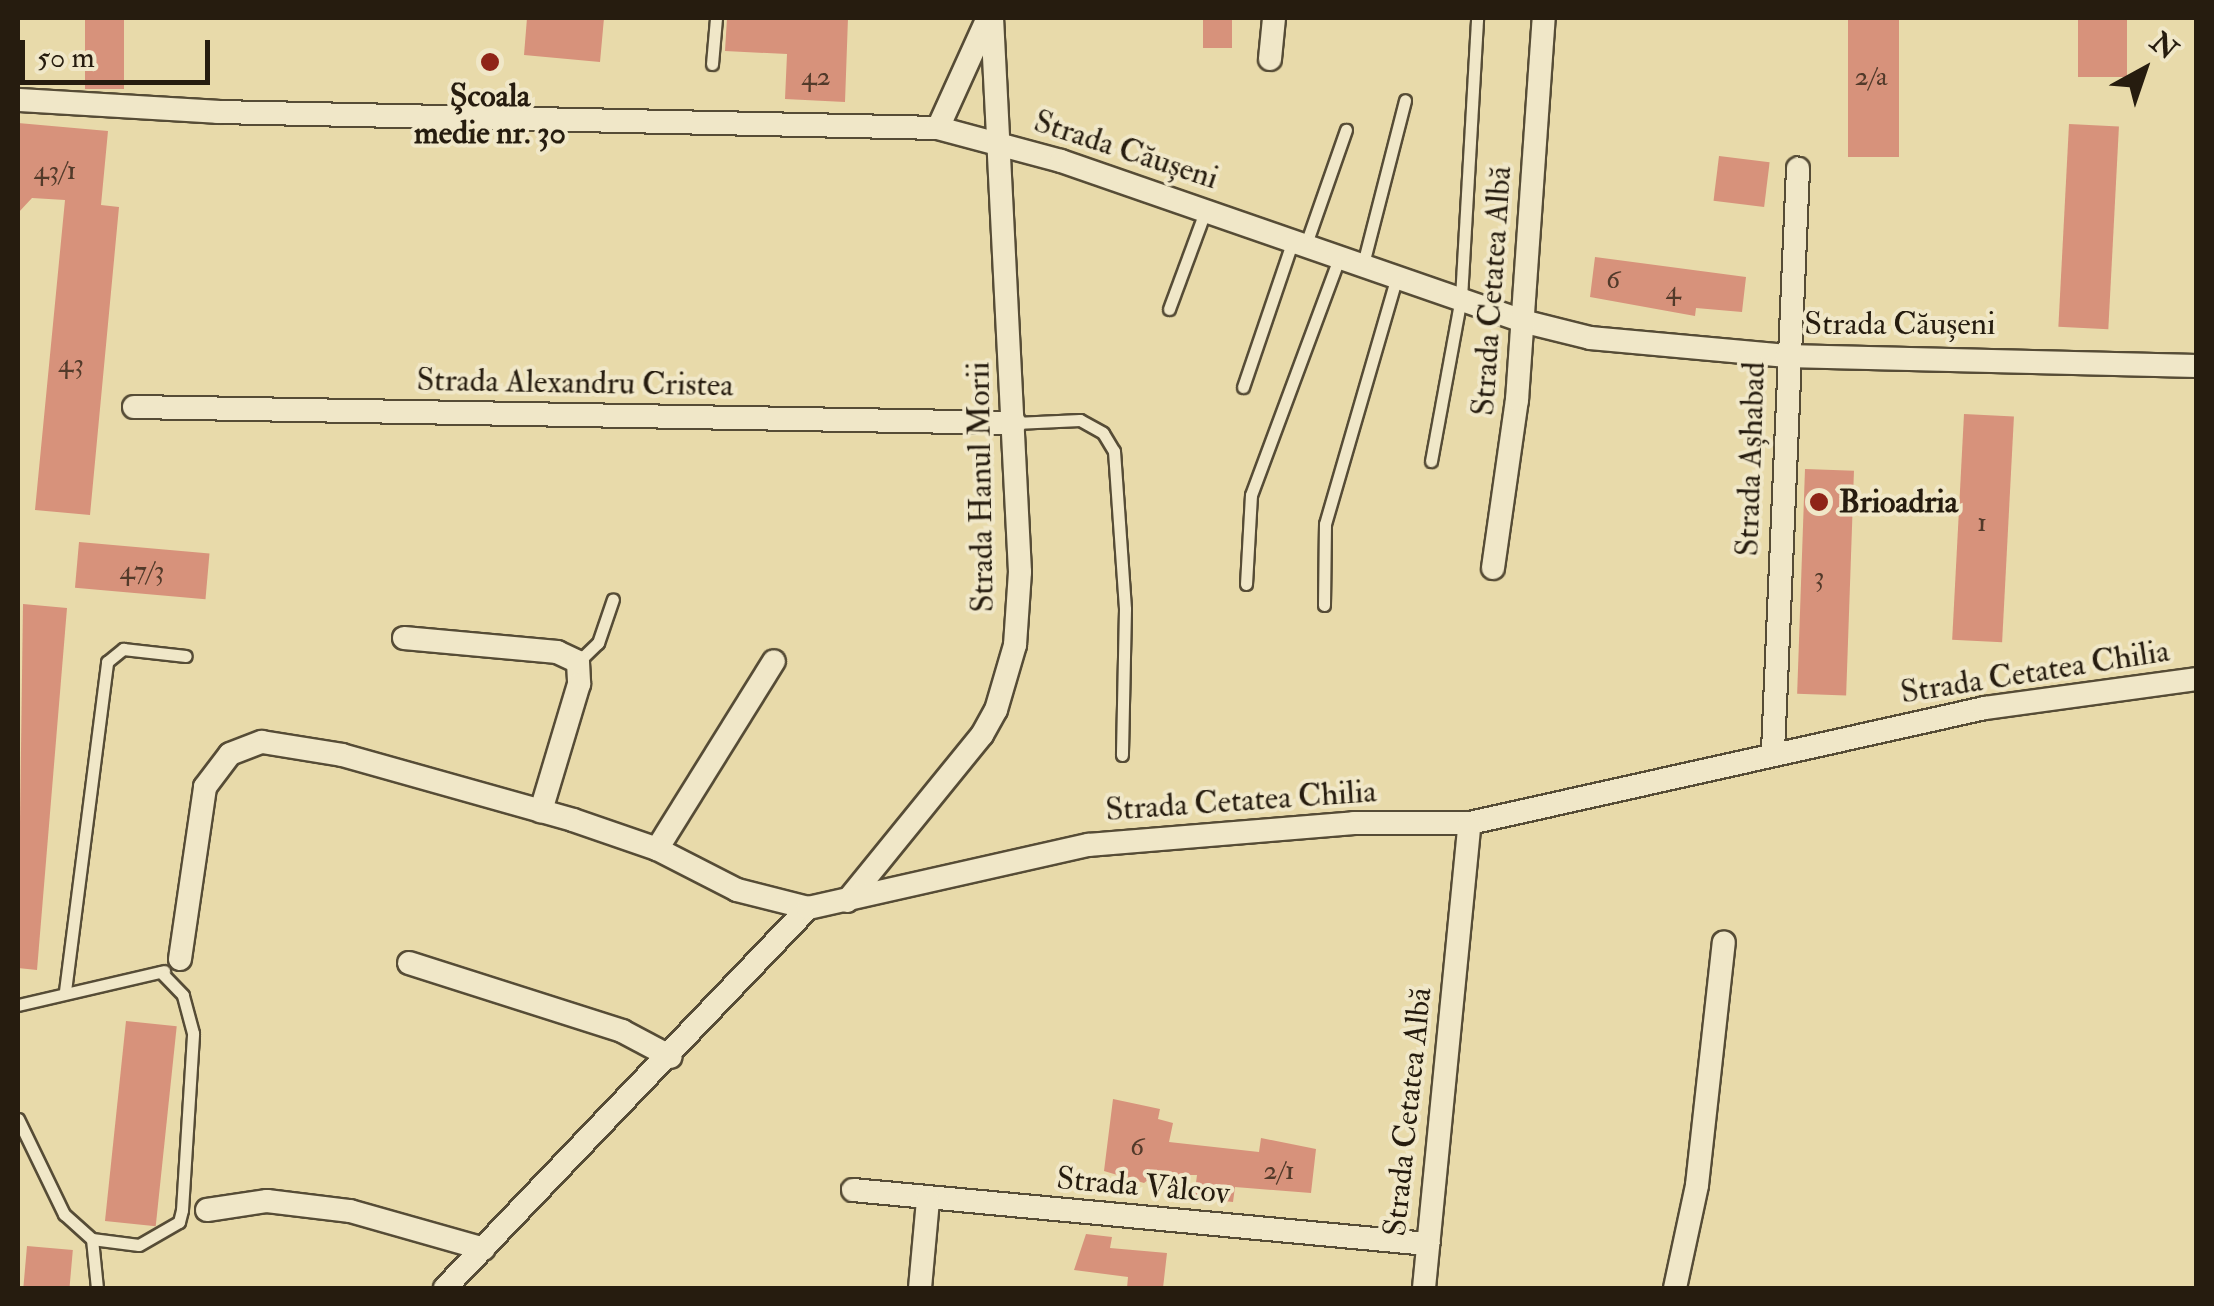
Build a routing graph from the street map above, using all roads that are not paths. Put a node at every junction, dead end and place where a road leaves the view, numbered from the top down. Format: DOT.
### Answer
graph roads {
  1 [pos="716,18"];
  2 [pos="990,18"];
  3 [pos="1274,18"];
  4 [pos="1477,18"];
  5 [pos="1544,18"];
  6 [pos="1270,58"];
  7 [pos="712,64"];
  8 [pos="18,100"];
  9 [pos="1405,100"];
  10 [pos="938,128"];
  11 [pos="1346,130"];
  12 [pos="998,142"];
  13 [pos="1798,170"];
  14 [pos="1206,210"];
  15 [pos="1300,242"];
  16 [pos="1340,256"];
  17 [pos="1363,264"];
  18 [pos="1397,276"];
  19 [pos="1461,298"];
  20 [pos="1169,309"];
  21 [pos="1522,321"];
  22 [pos="1787,356"];
  23 [pos="2196,366"];
  24 [pos="1243,387"];
  25 [pos="134,407"];
  26 [pos="1015,423"];
  27 [pos="1431,460"];
  28 [pos="1493,568"];
  29 [pos="1246,584"];
  30 [pos="613,599"];
  31 [pos="1324,605"];
  32 [pos="404,638"];
  33 [pos="186,656"];
  34 [pos="774,661"];
  35 [pos="578,662"];
  36 [pos="2196,679"];
  37 [pos="1773,751"];
  38 [pos="1122,755"];
  39 [pos="541,812"];
  40 [pos="1470,822"];
  41 [pos="657,849"];
  42 [pos="847,901"];
  43 [pos="808,908"];
  44 [pos="1724,942"];
  45 [pos="409,963"];
  46 [pos="170,966"];
  47 [pos="65,991"];
  48 [pos="18,1005"];
  49 [pos="671,1057"];
  50 [pos="18,1119"];
  51 [pos="852,1190"];
  52 [pos="928,1200"];
  53 [pos="207,1210"];
  54 [pos="92,1239"];
  55 [pos="1428,1244"];
  56 [pos="484,1249"];
  57 [pos="97,1288"];
  58 [pos="446,1288"];
  59 [pos="920,1288"];
  60 [pos="1424,1288"];
  61 [pos="1676,1288"];
  1 -- 7 [label="lane"];
  2 -- 10 [label="street"];
  2 -- 12 [label="street, Strada Hanul Morii"];
  3 -- 6 [label="street"];
  4 -- 19 [label="lane"];
  5 -- 21 [label="street, Strada Cetatea Albă"];
  8 -- 10 [label="street, Strada Căușeni"];
  9 -- 17 [label="lane"];
  10 -- 12 [label="street, Strada Căușeni"];
  11 -- 15 [label="lane"];
  12 -- 14 [label="street, Strada Căușeni"];
  12 -- 26 [label="street, Strada Hanul Morii"];
  13 -- 22 [label="street, Strada Așhabad"];
  14 -- 15 [label="street, Strada Căușeni"];
  14 -- 20 [label="lane"];
  15 -- 16 [label="street, Strada Căușeni"];
  15 -- 24 [label="lane"];
  16 -- 17 [label="street, Strada Căușeni"];
  16 -- 29 [label="lane"];
  17 -- 18 [label="street, Strada Căușeni"];
  18 -- 19 [label="street, Strada Căușeni"];
  18 -- 31 [label="lane"];
  19 -- 21 [label="street, Strada Căușeni"];
  19 -- 27 [label="lane"];
  21 -- 22 [label="street, Strada Căușeni"];
  21 -- 28 [label="street, Strada Cetatea Albă"];
  22 -- 23 [label="street, Strada Căușeni"];
  22 -- 37 [label="street, Strada Așhabad"];
  25 -- 26 [label="street, Strada Alexandru Cristea"];
  26 -- 38 [label="lane"];
  26 -- 42 [label="street, Strada Hanul Morii"];
  30 -- 35 [label="lane"];
  32 -- 35 [label="street"];
  33 -- 47 [label="lane"];
  34 -- 41 [label="street"];
  35 -- 39 [label="street"];
  36 -- 37 [label="street, Strada Cetatea Chilia"];
  37 -- 40 [label="street, Strada Cetatea Chilia"];
  39 -- 41 [label="street"];
  39 -- 46 [label="street"];
  40 -- 42 [label="street, Strada Cetatea Chilia"];
  40 -- 55 [label="street, Strada Cetatea Albă"];
  41 -- 43 [label="street"];
  42 -- 43 [label="street, Strada Cetatea Chilia"];
  43 -- 49 [label="street"];
  44 -- 61 [label="street"];
  45 -- 49 [label="street"];
  46 -- 47 [label="lane"];
  46 -- 54 [label="lane"];
  47 -- 48 [label="lane"];
  49 -- 56 [label="street"];
  50 -- 54 [label="lane"];
  51 -- 52 [label="street, Strada Vâlcov"];
  52 -- 55 [label="street, Strada Vâlcov"];
  52 -- 59 [label="street"];
  53 -- 56 [label="street"];
  54 -- 57 [label="lane"];
  55 -- 60 [label="street, Strada Cetatea Albă"];
  56 -- 58 [label="street"];
}
